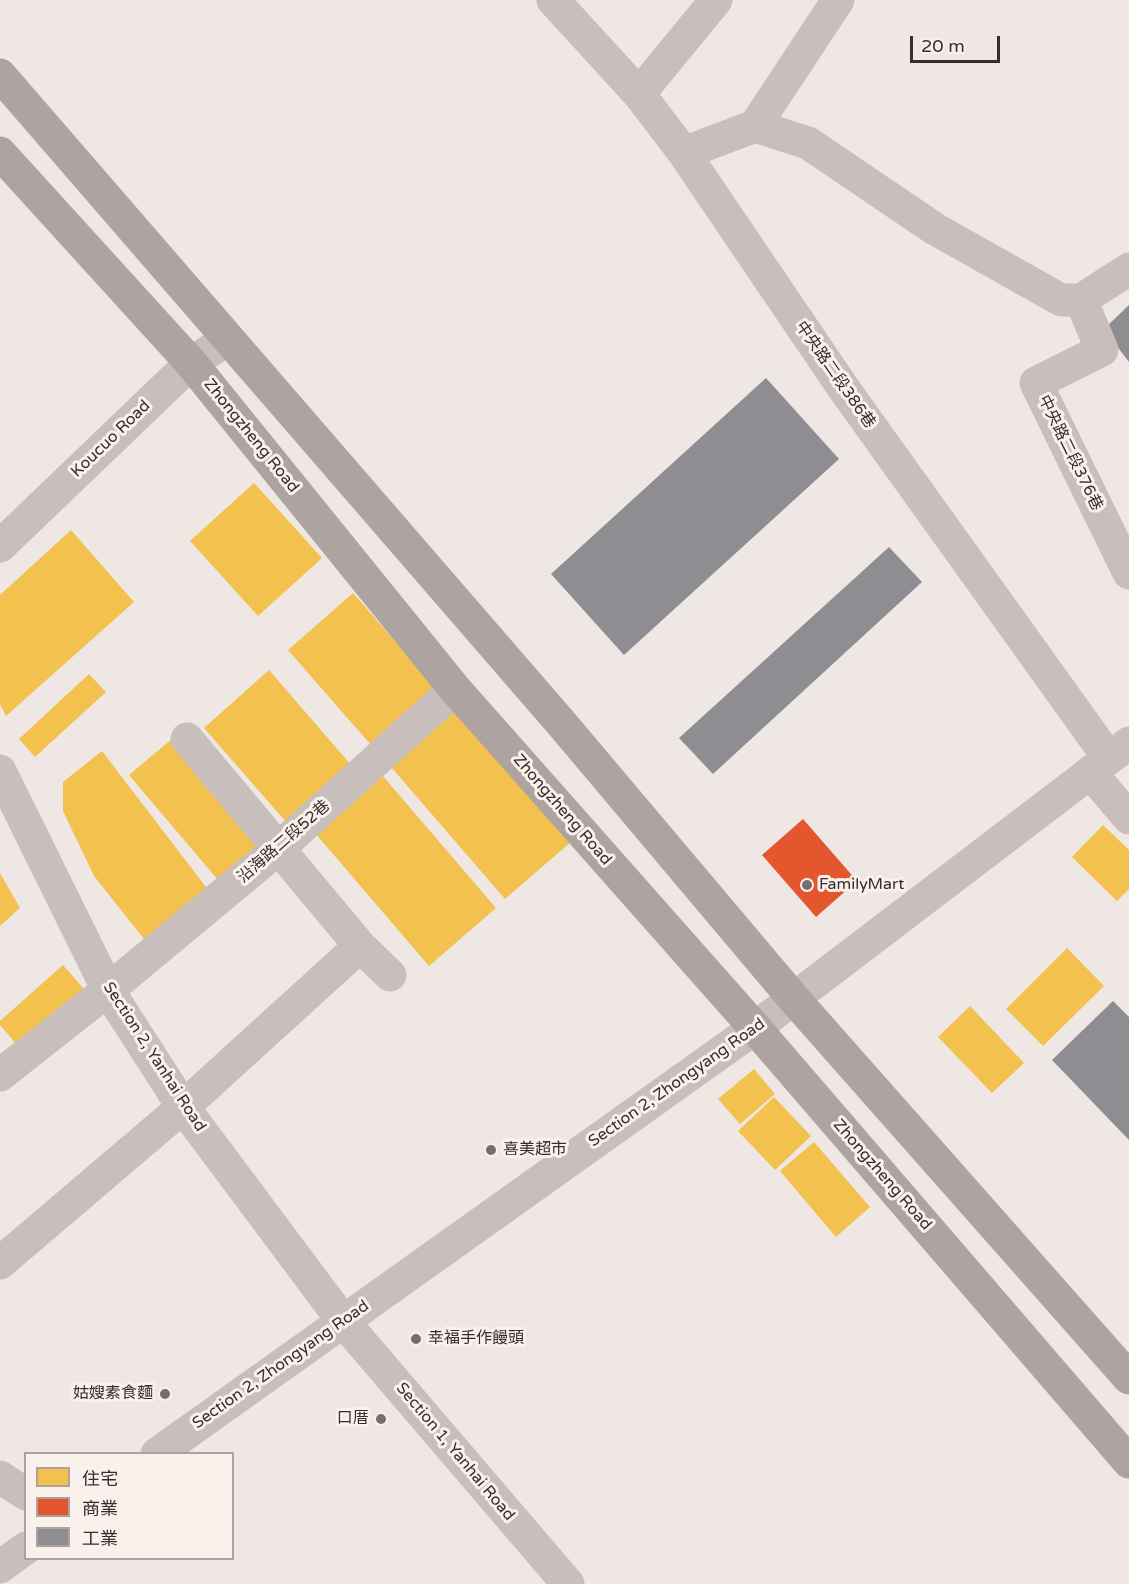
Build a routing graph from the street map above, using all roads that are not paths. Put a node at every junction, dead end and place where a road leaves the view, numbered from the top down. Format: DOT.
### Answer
graph roads {
  1 [pos="553,0"];
  2 [pos="716,0"];
  3 [pos="838,0"];
  4 [pos="0,75"];
  5 [pos="639,94"];
  6 [pos="755,126"];
  7 [pos="0,153"];
  8 [pos="684,153"];
  9 [pos="1129,269"];
  10 [pos="1081,300"];
  11 [pos="228,339"];
  12 [pos="191,363"];
  13 [pos="0,546"];
  14 [pos="1129,573"];
  15 [pos="455,689"];
  16 [pos="187,739"];
  17 [pos="1109,757"];
  18 [pos="0,771"];
  19 [pos="1129,818"];
  20 [pos="279,848"];
  21 [pos="360,946"];
  22 [pos="390,975"];
  23 [pos="108,990"];
  24 [pos="794,999"];
  25 [pos="755,1028"];
  26 [pos="0,1076"];
  27 [pos="183,1107"];
  28 [pos="0,1263"];
  29 [pos="343,1321"];
  30 [pos="1129,1378"];
  31 [pos="160,1452"];
  32 [pos="1129,1462"];
  33 [pos="0,1477"];
  34 [pos="24,1493"];
  35 [pos="24,1549"];
  36 [pos="0,1567"];
  37 [pos="568,1584"];
  1 -- 5 [label="street, 中央路二段386巷"];
  2 -- 5 [label="street"];
  3 -- 6 [label="street"];
  4 -- 11 [label="main road"];
  5 -- 8 [label="street, 中央路二段386巷"];
  6 -- 8 [label="street"];
  6 -- 10 [label="street"];
  7 -- 12 [label="main road, Zhongzheng Road"];
  8 -- 17 [label="street, 中央路二段386巷"];
  9 -- 10 [label="street"];
  10 -- 14 [label="street, 中央路二段376巷"];
  11 -- 12 [label="street, Koucuo Road"];
  11 -- 24 [label="main road"];
  12 -- 13 [label="street, Koucuo Road"];
  12 -- 15 [label="main road, Zhongzheng Road"];
  15 -- 20 [label="street, 沿海路二段52巷"];
  15 -- 25 [label="main road, Zhongzheng Road"];
  16 -- 20 [label="street"];
  17 -- 19 [label="street, 中央路二段386巷"];
  17 -- 24 [label="street, Section 2, Zhongyang Road"];
  18 -- 23 [label="street, Section 2, Yanhai Road"];
  20 -- 21 [label="street"];
  20 -- 23 [label="street, 沿海路二段52巷"];
  21 -- 22 [label="street"];
  21 -- 27 [label="street"];
  23 -- 26 [label="street, 沿海路二段52巷"];
  23 -- 27 [label="street, Section 2, Yanhai Road"];
  24 -- 25 [label="street, Section 2, Zhongyang Road"];
  24 -- 30 [label="main road"];
  25 -- 29 [label="street, Section 2, Zhongyang Road"];
  25 -- 32 [label="main road, Zhongzheng Road"];
  27 -- 28 [label="street"];
  27 -- 29 [label="street, Section 2, Yanhai Road"];
  29 -- 31 [label="street, Section 2, Zhongyang Road"];
  29 -- 37 [label="street, Section 1, Yanhai Road"];
  33 -- 34 [label="street"];
  35 -- 36 [label="street"];
}
